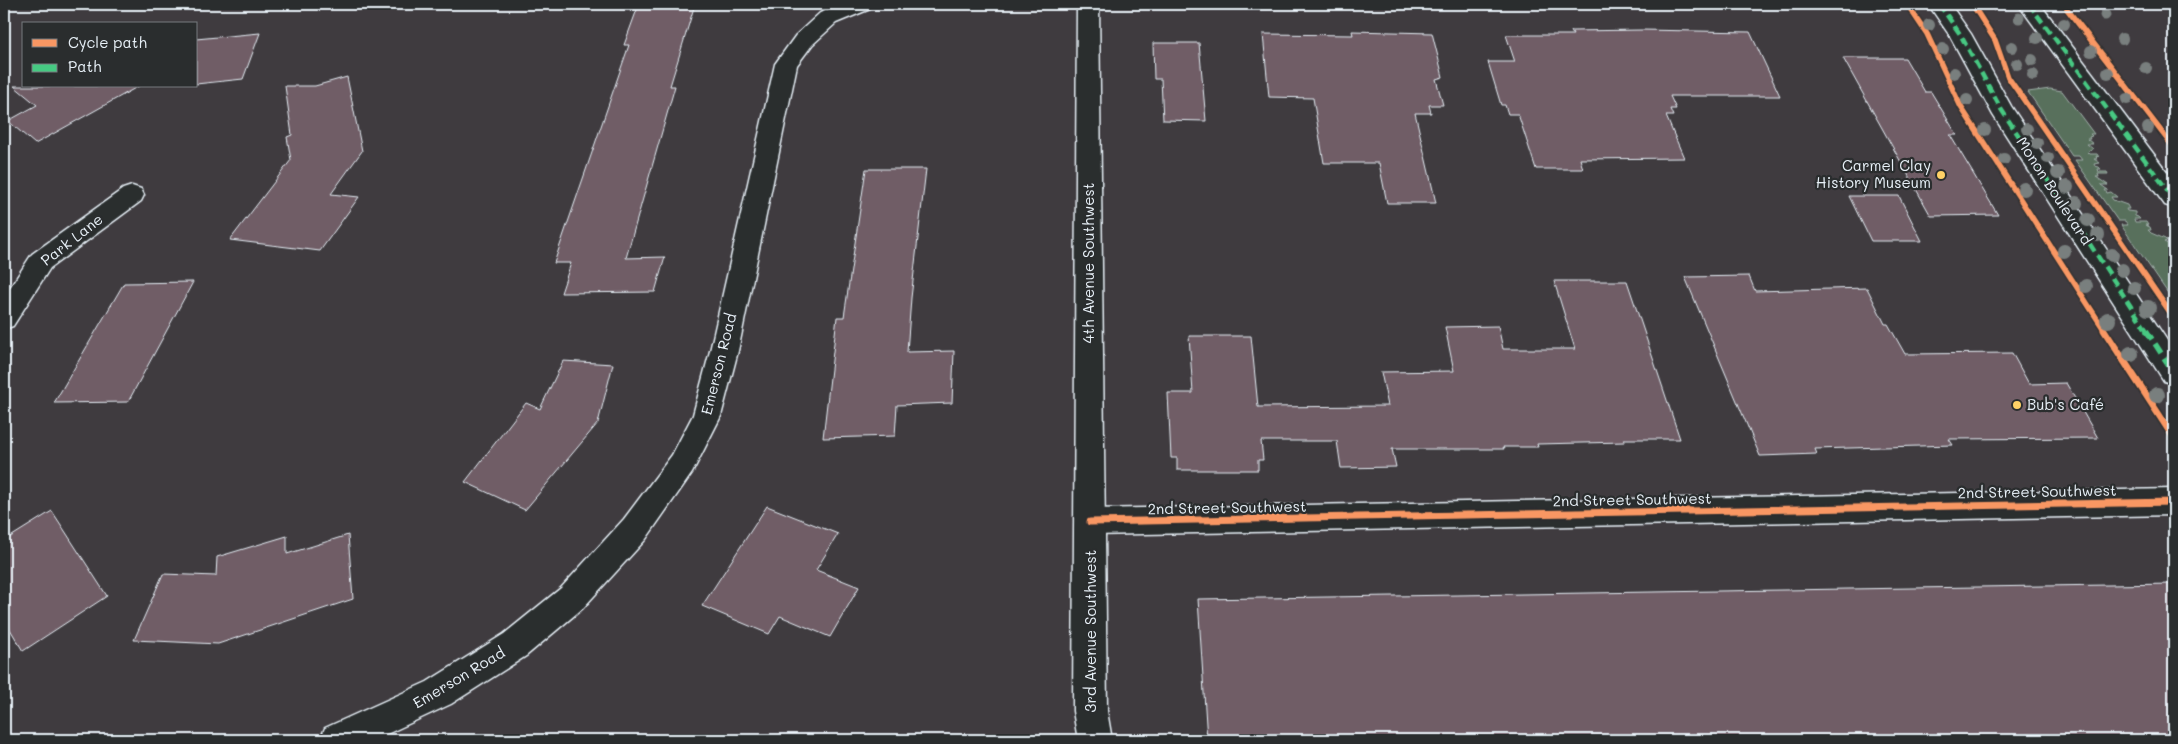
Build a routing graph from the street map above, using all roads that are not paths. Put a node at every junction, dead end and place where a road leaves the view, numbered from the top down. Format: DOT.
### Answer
graph roads {
  1 [pos="862,4"];
  2 [pos="1088,4"];
  3 [pos="1940,4"];
  4 [pos="2030,4"];
  5 [pos="132,194"];
  6 [pos="2174,199"];
  7 [pos="4,319"];
  8 [pos="2174,373"];
  9 [pos="2174,502"];
  10 [pos="1090,522"];
  11 [pos="337,740"];
  12 [pos="1095,740"];
  1 -- 11 [label="street, Emerson Road"];
  2 -- 10 [label="street, 4th Avenue Southwest"];
  3 -- 8 [label="street, Monon Boulevard"];
  4 -- 6 [label="street"];
  5 -- 7 [label="street, Park Lane"];
  9 -- 10 [label="street, 2nd Street Southwest"];
  10 -- 12 [label="street, 3rd Avenue Southwest"];
}
